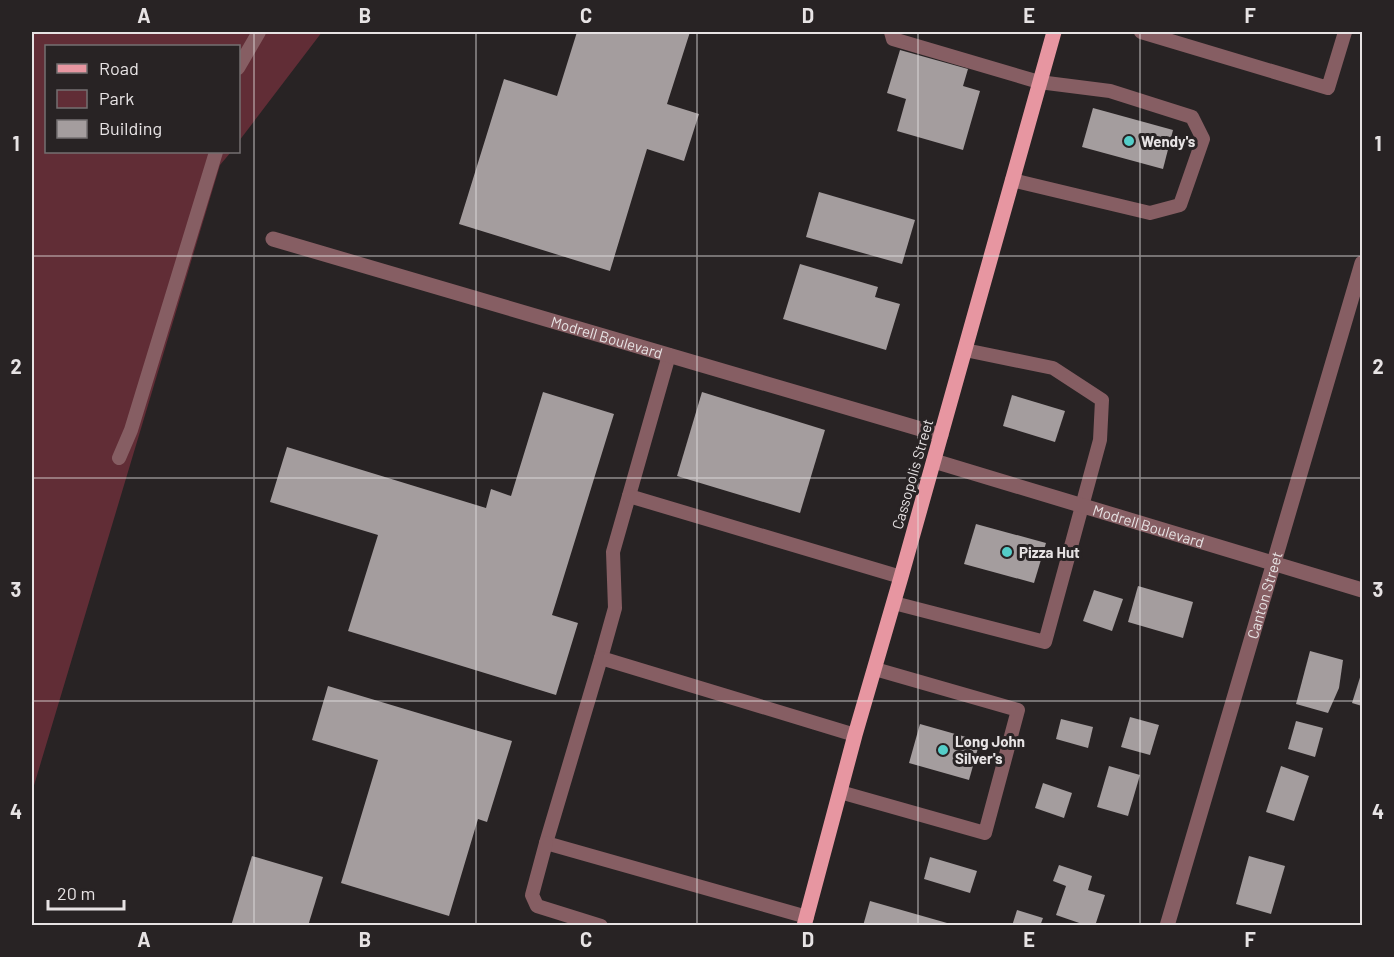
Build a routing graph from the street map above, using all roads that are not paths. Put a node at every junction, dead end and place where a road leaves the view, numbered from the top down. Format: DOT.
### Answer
graph roads {
  1 [pos="259,32"];
  2 [pos="891,32"];
  3 [pos="1054,32"];
  4 [pos="1141,32"];
  5 [pos="1345,32"];
  6 [pos="240,65"];
  7 [pos="1039,82"];
  8 [pos="216,153"];
  9 [pos="1012,180"];
  10 [pos="273,239"];
  11 [pos="1362,263"];
  12 [pos="965,350"];
  13 [pos="669,355"];
  14 [pos="941,435"];
  15 [pos="119,458"];
  16 [pos="934,461"];
  17 [pos="629,496"];
  18 [pos="1082,506"];
  19 [pos="1273,562"];
  20 [pos="901,577"];
  21 [pos="1362,590"];
  22 [pos="894,603"];
  23 [pos="602,658"];
  24 [pos="874,669"];
  25 [pos="855,735"];
  26 [pos="840,792"];
  27 [pos="546,843"];
  28 [pos="805,921"];
  29 [pos="601,926"];
  30 [pos="1167,926"];
  1 -- 6 [label="lane"];
  2 -- 7 [label="lane"];
  3 -- 7 [label="main road, Cassopolis Street"];
  4 -- 5 [label="lane"];
  7 -- 9 [label="main road, Cassopolis Street"];
  7 -- 9 [label="lane"];
  8 -- 15 [label="lane"];
  9 -- 12 [label="main road, Cassopolis Street"];
  10 -- 13 [label="street, Modrell Boulevard"];
  11 -- 19 [label="street, Canton Street"];
  12 -- 14 [label="main road, Cassopolis Street"];
  12 -- 18 [label="lane"];
  13 -- 14 [label="street, Modrell Boulevard"];
  13 -- 17 [label="lane"];
  14 -- 16 [label="main road, Cassopolis Street"];
  16 -- 18 [label="street, Modrell Boulevard"];
  16 -- 20 [label="main road, Cassopolis Street"];
  17 -- 20 [label="lane"];
  17 -- 23 [label="lane"];
  18 -- 19 [label="street, Modrell Boulevard"];
  18 -- 22 [label="lane"];
  19 -- 21 [label="street, Modrell Boulevard"];
  19 -- 30 [label="street, Canton Street"];
  20 -- 22 [label="main road, Cassopolis Street"];
  22 -- 24 [label="main road, Cassopolis Street"];
  23 -- 25 [label="lane"];
  23 -- 27 [label="lane"];
  24 -- 25 [label="main road, Cassopolis Street"];
  24 -- 26 [label="lane"];
  25 -- 26 [label="main road, Cassopolis Street"];
  26 -- 28 [label="main road, Cassopolis Street"];
  27 -- 28 [label="lane"];
  27 -- 29 [label="lane"];
}
